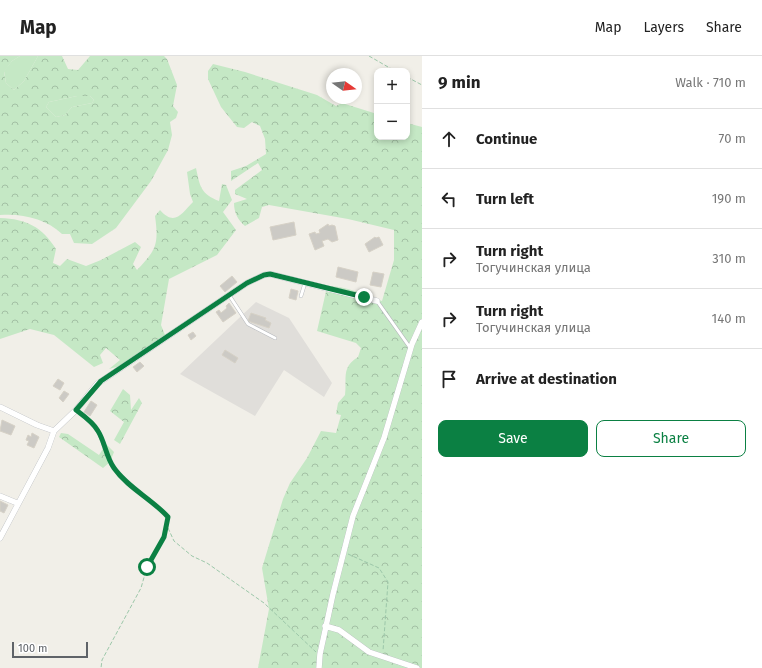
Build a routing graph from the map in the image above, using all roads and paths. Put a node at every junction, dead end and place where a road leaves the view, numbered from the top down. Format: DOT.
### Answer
graph roads {
  1 [pos="369,56"];
  2 [pos="390,68"];
  3 [pos="410,79"];
  4 [pos="422,85"];
  5 [pos="305,283"];
  6 [pos="229,295"];
  7 [pos="301,296"];
  8 [pos="377,301"];
  9 [pos="422,322"];
  10 [pos="275,338"];
  11 [pos="411,349"];
  12 [pos="0,407"];
  13 [pos="76,410"];
  14 [pos="54,430"];
  15 [pos="0,496"];
  16 [pos="17,503"];
  17 [pos="167,527"];
  18 [pos="0,538"];
  19 [pos="344,552"];
  20 [pos="326,626"];
  21 [pos="320,654"];
  22 [pos="383,656"];
  23 [pos="101,668"];
  24 [pos="319,668"];
  25 [pos="417,668"];
  1 -- 2 [label="path"];
  3 -- 4 [label="path"];
  5 -- 6 [label="street"];
  5 -- 7 [label="lane"];
  5 -- 8 [label="street"];
  6 -- 10 [label="lane"];
  6 -- 13 [label="street"];
  8 -- 11 [label="lane"];
  9 -- 11 [label="street"];
  11 -- 19 [label="street"];
  12 -- 14 [label="street"];
  13 -- 14 [label="street"];
  13 -- 17 [label="path"];
  14 -- 16 [label="street"];
  15 -- 16 [label="street"];
  16 -- 18 [label="street"];
  17 -- 21 [label="path"];
  17 -- 23 [label="path"];
  19 -- 20 [label="street"];
  19 -- 22 [label="path"];
  20 -- 21 [label="street"];
  20 -- 22 [label="street"];
  21 -- 24 [label="street"];
  22 -- 25 [label="street"];
}
